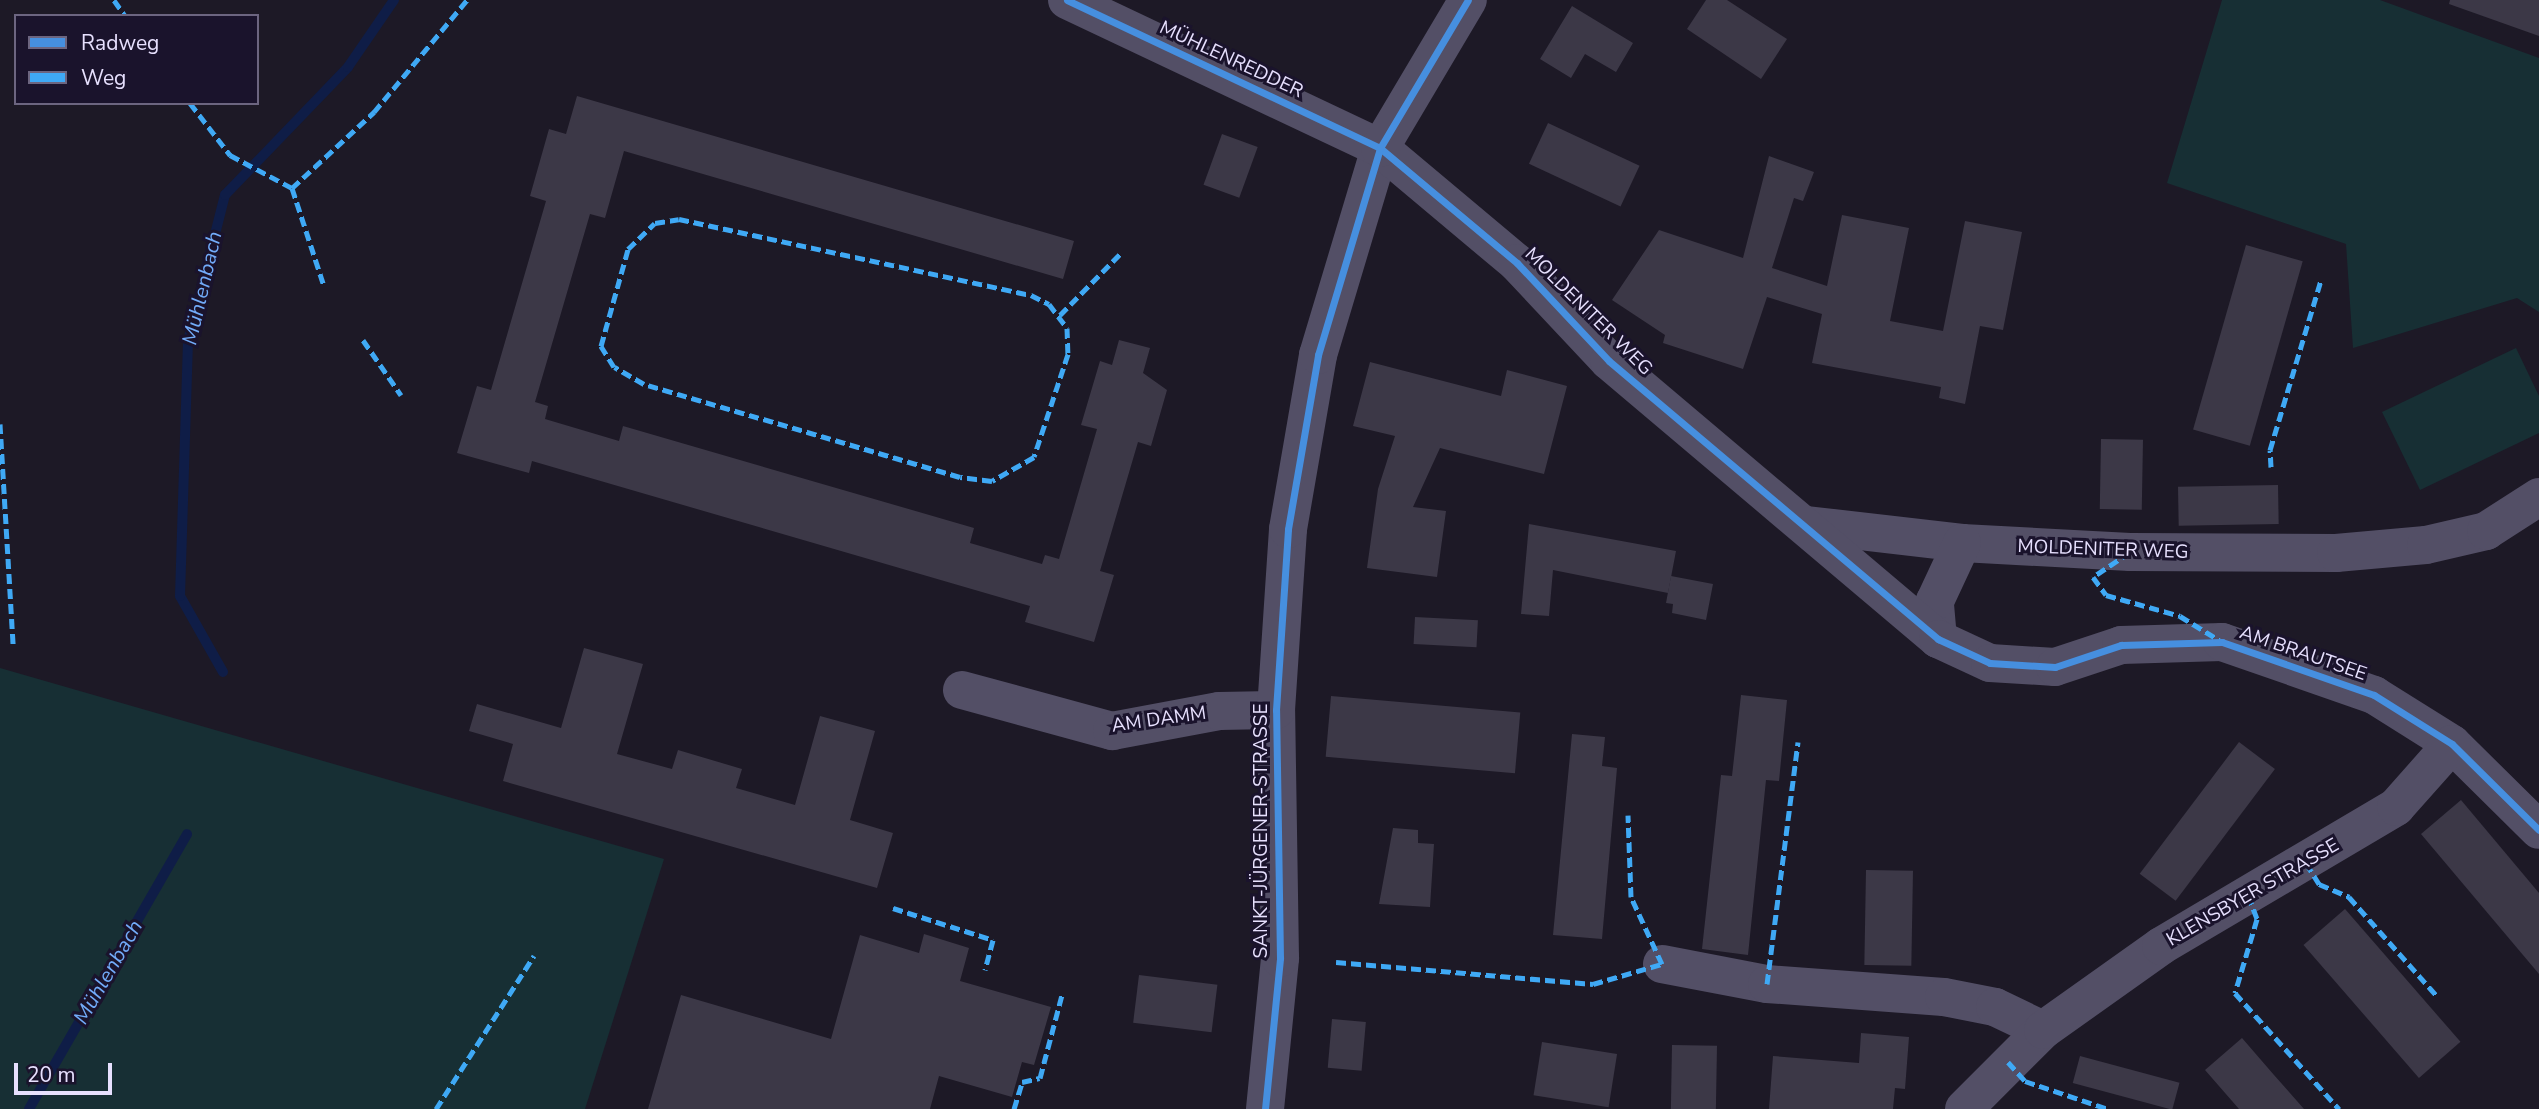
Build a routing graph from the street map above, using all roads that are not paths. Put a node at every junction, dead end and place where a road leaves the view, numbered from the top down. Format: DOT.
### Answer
graph roads {
  1 [pos="1067,0"];
  2 [pos="1468,0"];
  3 [pos="1380,148"];
  4 [pos="2539,497"];
  5 [pos="1807,525"];
  6 [pos="1962,543"];
  7 [pos="1938,639"];
  8 [pos="962,690"];
  9 [pos="1276,710"];
  10 [pos="2452,744"];
  11 [pos="2539,830"];
  12 [pos="1662,964"];
  13 [pos="2043,1030"];
  14 [pos="1265,1109"];
  15 [pos="1964,1109"];
  1 -- 3 [label="street, MÜHLENREDDER"];
  2 -- 3 [label="street, SANKT-JÜRGENER-STRASSE"];
  3 -- 5 [label="street, MOLDENITER WEG"];
  3 -- 9 [label="street, SANKT-JÜRGENER-STRASSE"];
  4 -- 6 [label="street, MOLDENITER WEG"];
  5 -- 6 [label="street, MOLDENITER WEG"];
  5 -- 7 [label="street, AM BRAUTSEE"];
  6 -- 7 [label="street"];
  7 -- 10 [label="street, AM BRAUTSEE"];
  8 -- 9 [label="street, AM DAMM"];
  9 -- 14 [label="street, SANKT-JÜRGENER-STRASSE"];
  10 -- 11 [label="street, AM BRAUTSEE"];
  10 -- 13 [label="street, KLENSBYER STRASSE"];
  12 -- 13 [label="street"];
  13 -- 15 [label="street, KLENSBYER STRASSE"];
}
